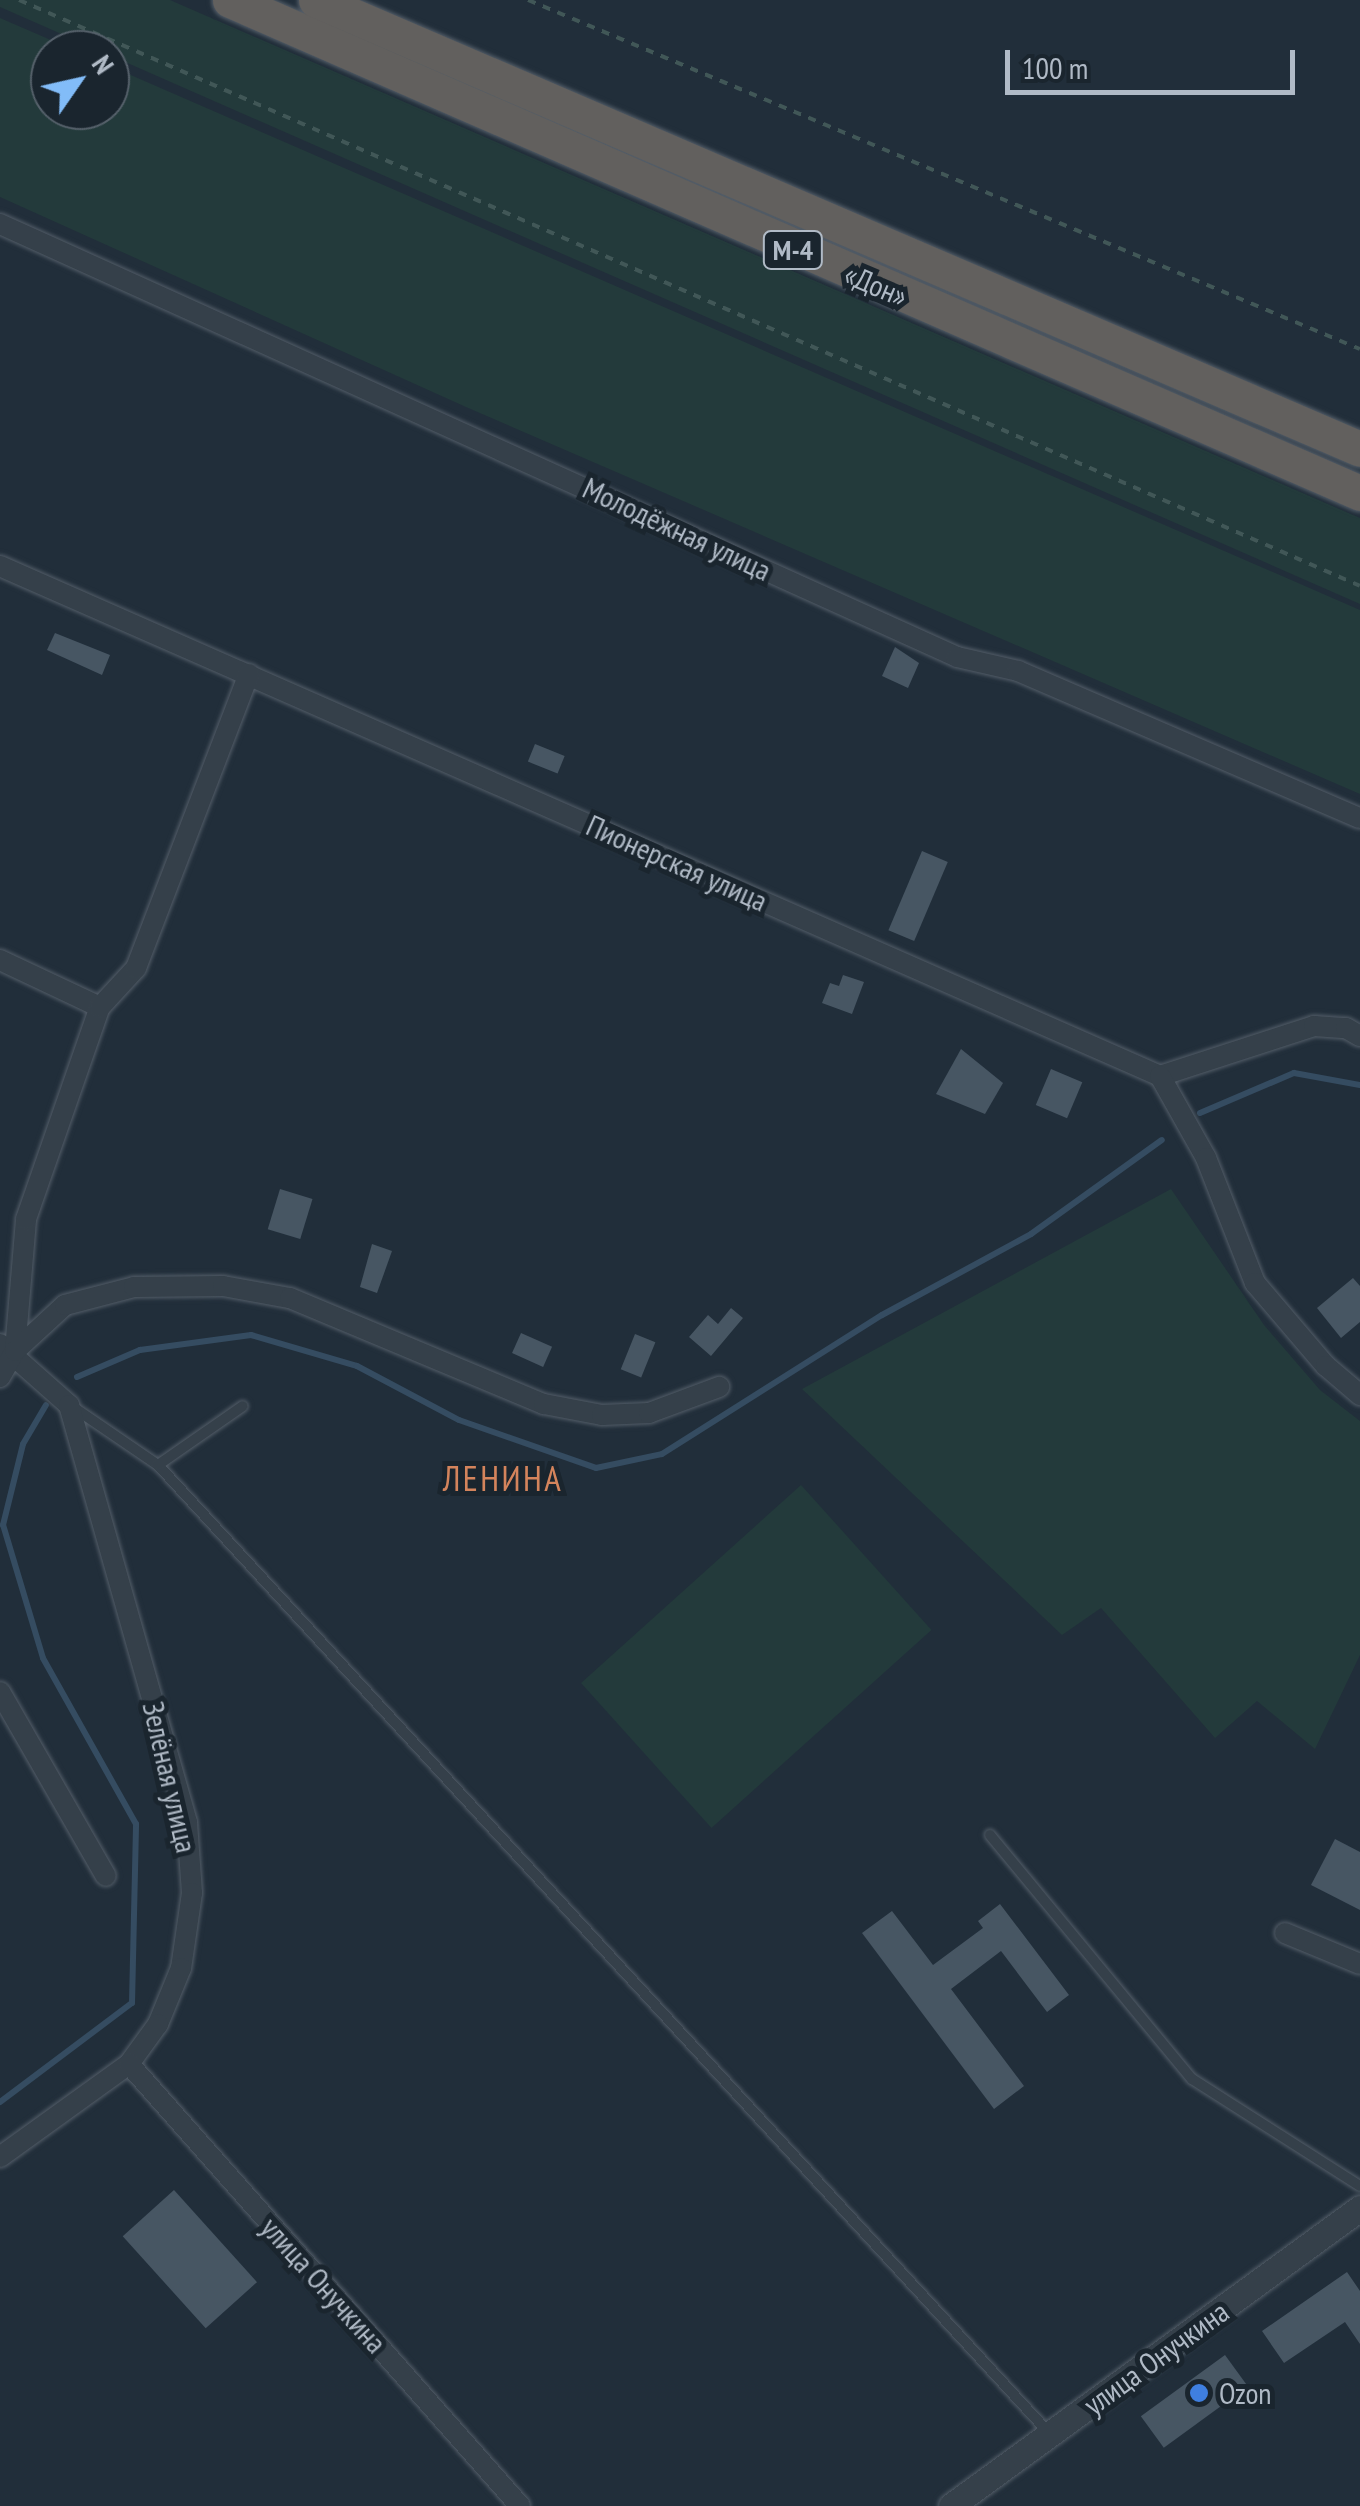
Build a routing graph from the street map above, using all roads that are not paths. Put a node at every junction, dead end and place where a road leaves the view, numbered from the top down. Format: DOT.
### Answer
graph roads {
  1 [pos="230,0"];
  2 [pos="316,0"];
  3 [pos="0,224"];
  4 [pos="1360,449"];
  5 [pos="1360,492"];
  6 [pos="0,566"];
  7 [pos="249,674"];
  8 [pos="1360,818"];
  9 [pos="0,960"];
  10 [pos="100,1007"];
  11 [pos="1360,1036"];
  12 [pos="1160,1076"];
  13 [pos="8,1347"];
  14 [pos="0,1377"];
  15 [pos="720,1387"];
  16 [pos="1360,1395"];
  17 [pos="70,1405"];
  18 [pos="243,1406"];
  19 [pos="158,1465"];
  20 [pos="0,1692"];
  21 [pos="990,1835"];
  22 [pos="106,1876"];
  23 [pos="1286,1934"];
  24 [pos="1360,1964"];
  25 [pos="128,2064"];
  26 [pos="0,2156"];
  27 [pos="1360,2186"];
  28 [pos="1360,2208"];
  29 [pos="1051,2434"];
  30 [pos="520,2506"];
  31 [pos="951,2506"];
  1 -- 5 [label="highway, «Дон» / М-4"];
  2 -- 4 [label="highway, «Дон» / М-4"];
  3 -- 8 [label="street, Молодёжная улица"];
  6 -- 7 [label="street, Пионерская улица"];
  7 -- 10 [label="street"];
  7 -- 12 [label="street, Пионерская улица"];
  9 -- 10 [label="street"];
  10 -- 13 [label="street"];
  11 -- 12 [label="street"];
  12 -- 16 [label="street"];
  13 -- 14 [label="street"];
  13 -- 15 [label="street"];
  13 -- 17 [label="street, Зелёная улица"];
  17 -- 19 [label="lane"];
  17 -- 25 [label="street, Зелёная улица"];
  18 -- 19 [label="lane"];
  19 -- 29 [label="lane"];
  20 -- 22 [label="street"];
  21 -- 27 [label="lane"];
  23 -- 24 [label="street"];
  25 -- 26 [label="street, Зелёная улица"];
  25 -- 30 [label="street, улица Онучкина"];
  28 -- 29 [label="street, улица Онучкина"];
  29 -- 31 [label="street, улица Онучкина"];
}
